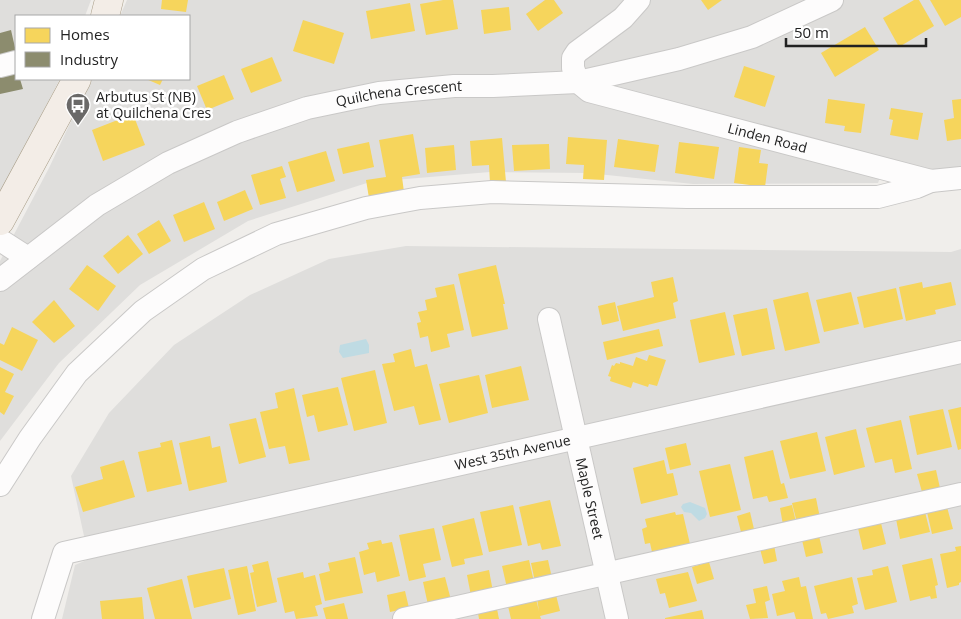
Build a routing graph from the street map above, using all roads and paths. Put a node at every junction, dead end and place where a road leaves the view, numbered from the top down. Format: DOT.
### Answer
graph roads {
  1 [pos="110,0"];
  2 [pos="639,0"];
  3 [pos="832,0"];
  4 [pos="105,15"];
  5 [pos="15,62"];
  6 [pos="0,66"];
  7 [pos="76,80"];
  8 [pos="578,82"];
  9 [pos="961,178"];
  10 [pos="930,181"];
  11 [pos="0,221"];
  12 [pos="0,240"];
  13 [pos="28,258"];
  14 [pos="0,280"];
  15 [pos="549,320"];
  16 [pos="961,352"];
  17 [pos="576,439"];
  18 [pos="0,486"];
  19 [pos="961,494"];
  20 [pos="607,574"];
  21 [pos="43,619"];
  22 [pos="404,619"];
  23 [pos="617,619"];
  1 -- 4 [label="main road"];
  2 -- 8 [label="street"];
  3 -- 8 [label="street, Quilchena Crescent"];
  5 -- 6 [label="street"];
  7 -- 11 [label="main road"];
  8 -- 10 [label="street, Linden Road"];
  8 -- 13 [label="street, Quilchena Crescent"];
  9 -- 10 [label="street, Linden Road"];
  10 -- 18 [label="street"];
  12 -- 13 [label="street"];
  13 -- 14 [label="street, Quilchena Crescent"];
  15 -- 17 [label="street, Maple Street"];
  16 -- 17 [label="street, West 35th Avenue"];
  17 -- 20 [label="street, Maple Street"];
  17 -- 21 [label="street, West 35th Avenue"];
  19 -- 20 [label="street"];
  20 -- 22 [label="street"];
  20 -- 23 [label="street, Maple Street"];
}
